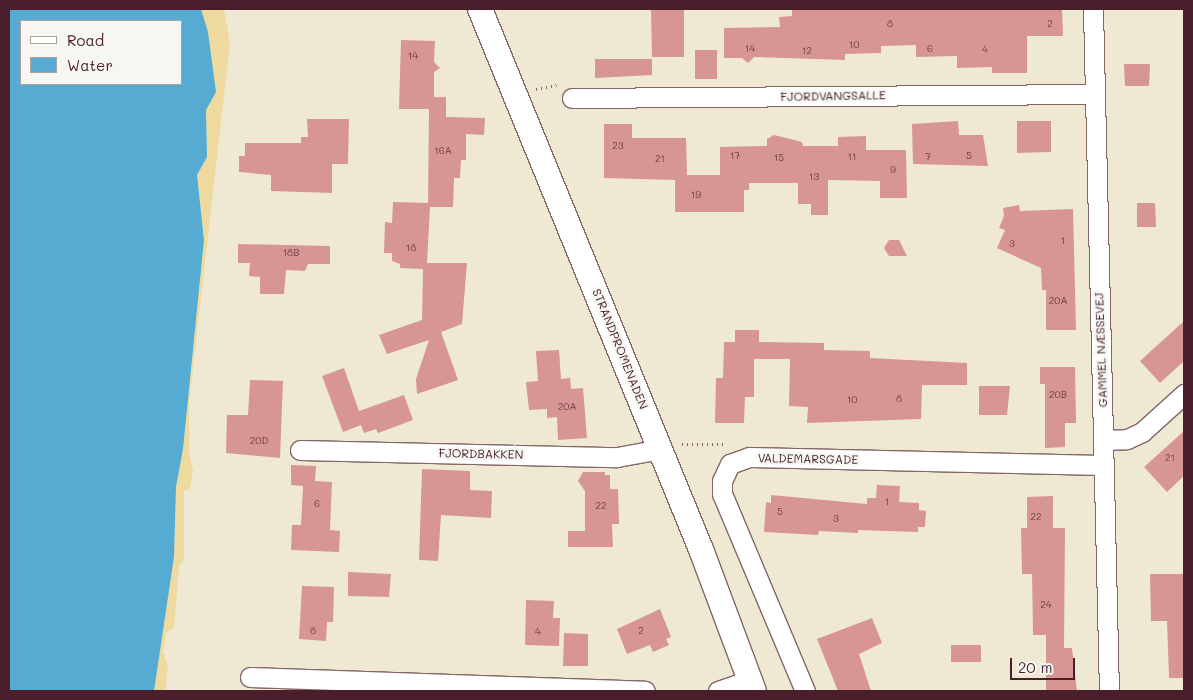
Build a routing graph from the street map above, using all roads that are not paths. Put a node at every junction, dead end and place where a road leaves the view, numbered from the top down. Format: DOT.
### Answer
graph roads {
  1 [pos="480,9"];
  2 [pos="1093,9"];
  3 [pos="1094,94"];
  4 [pos="572,98"];
  5 [pos="1184,394"];
  6 [pos="1104,440"];
  7 [pos="661,449"];
  8 [pos="300,450"];
  9 [pos="1104,465"];
  10 [pos="250,677"];
  11 [pos="752,686"];
  12 [pos="645,691"];
  13 [pos="718,691"];
  14 [pos="805,691"];
  15 [pos="1109,691"];
  1 -- 7 [label="street, STRANDPROMENADEN"];
  2 -- 3 [label="street, GAMMEL NÆSSEVEJ"];
  3 -- 4 [label="street, FJORDVANGSALLE"];
  3 -- 6 [label="street, GAMMEL NÆSSEVEJ"];
  5 -- 6 [label="street"];
  6 -- 9 [label="street, GAMMEL NÆSSEVEJ"];
  7 -- 8 [label="street, FJORDBAKKEN"];
  7 -- 11 [label="street, STRANDPROMENADEN"];
  9 -- 14 [label="street, VALDEMARSGADE"];
  9 -- 15 [label="street, GAMMEL NÆSSEVEJ"];
  10 -- 12 [label="street"];
  11 -- 13 [label="street"];
}
